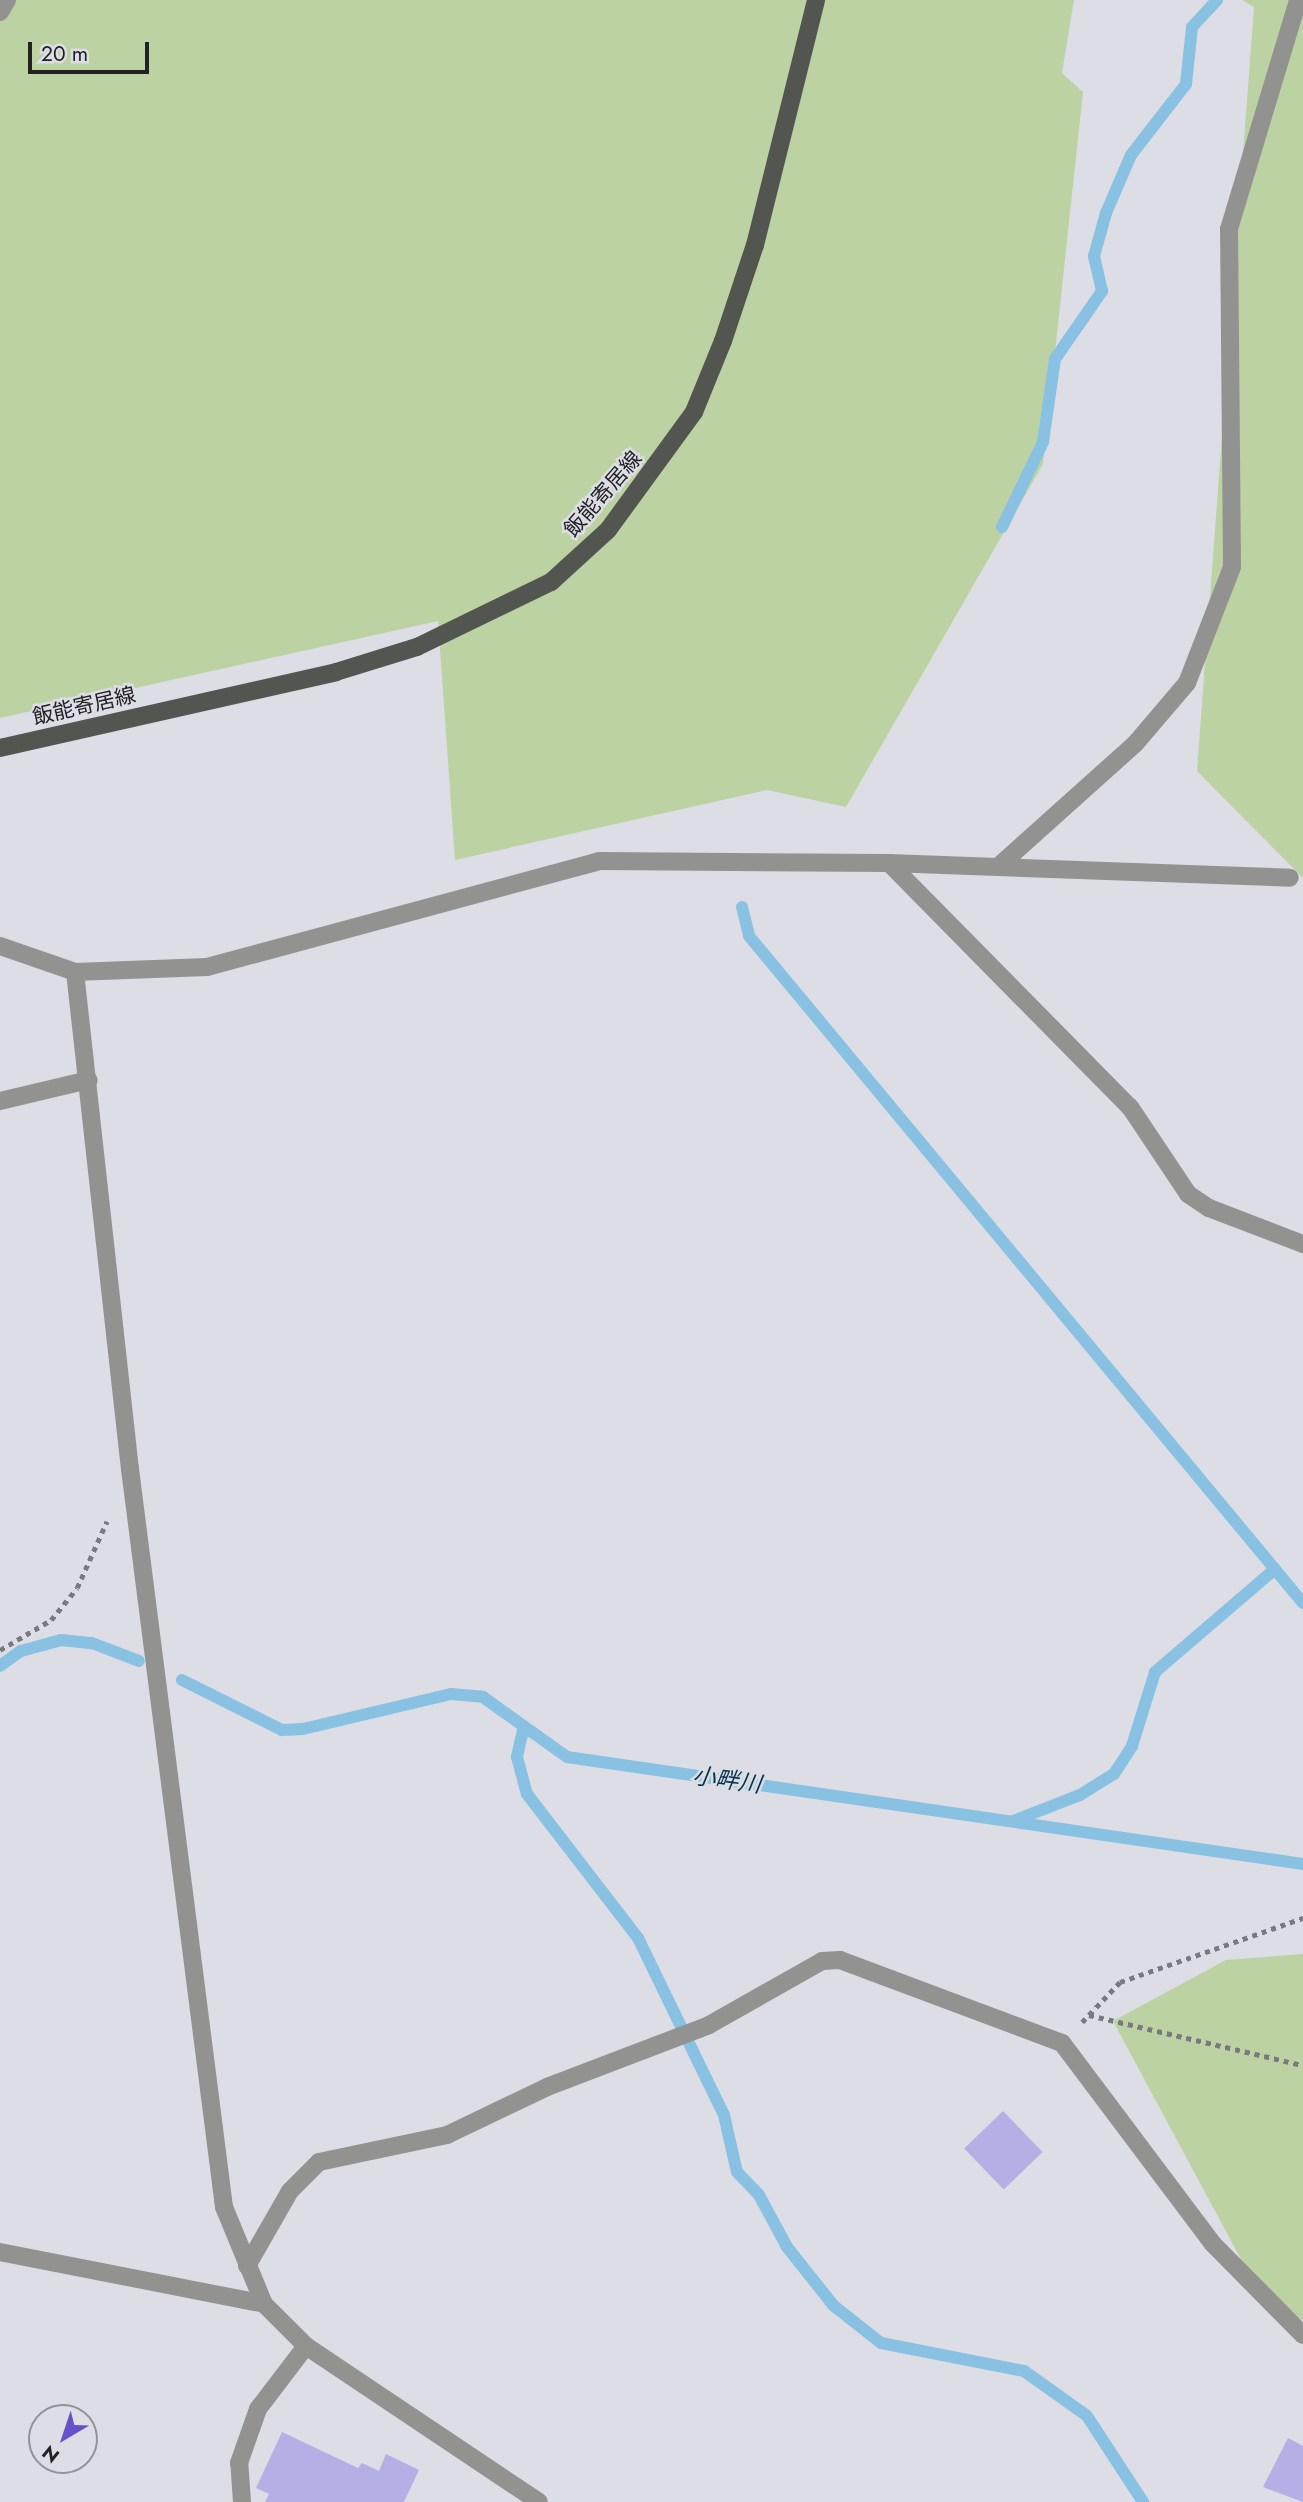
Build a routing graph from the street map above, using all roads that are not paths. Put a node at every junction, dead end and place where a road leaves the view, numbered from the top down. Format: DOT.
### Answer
graph roads {
  1 [pos="7,0"];
  2 [pos="816,0"];
  3 [pos="1298,0"];
  4 [pos="0,12"];
  5 [pos="0,748"];
  6 [pos="889,863"];
  7 [pos="1000,865"];
  8 [pos="1290,878"];
  9 [pos="0,946"];
  10 [pos="75,972"];
  11 [pos="89,1080"];
  12 [pos="0,1101"];
  13 [pos="1303,1244"];
  14 [pos="0,2252"];
  15 [pos="247,2266"];
  16 [pos="264,2304"];
  17 [pos="1303,2335"];
  18 [pos="306,2346"];
  19 [pos="242,2502"];
  20 [pos="539,2502"];
  1 -- 4 [label="street"];
  2 -- 5 [label="main road, 飯能寄居線"];
  3 -- 7 [label="street"];
  6 -- 7 [label="street"];
  6 -- 10 [label="street"];
  6 -- 13 [label="street"];
  7 -- 8 [label="street"];
  9 -- 10 [label="street"];
  10 -- 11 [label="street"];
  11 -- 12 [label="street"];
  11 -- 15 [label="street"];
  14 -- 16 [label="street"];
  15 -- 16 [label="street"];
  15 -- 17 [label="street"];
  16 -- 18 [label="street"];
  18 -- 19 [label="street"];
  18 -- 20 [label="street"];
}
